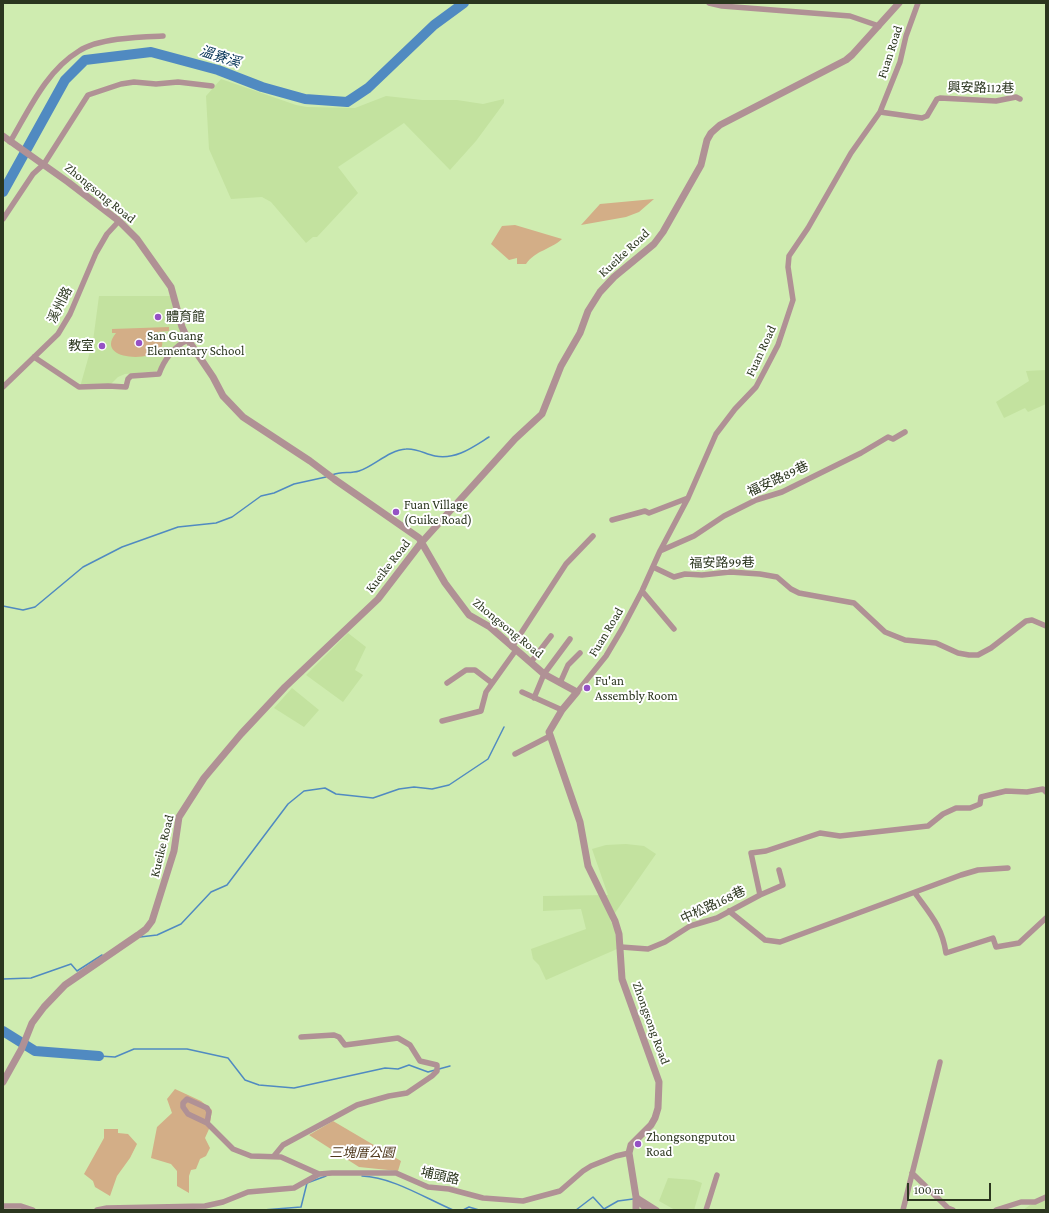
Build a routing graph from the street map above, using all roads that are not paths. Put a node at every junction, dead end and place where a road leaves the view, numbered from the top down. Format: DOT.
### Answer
graph roads {
  1 [pos="709,3"];
  2 [pos="898,3"];
  3 [pos="918,3"];
  4 [pos="879,26"];
  5 [pos="163,36"];
  6 [pos="212,86"];
  7 [pos="1020,99"];
  8 [pos="880,112"];
  9 [pos="3,136"];
  10 [pos="10,142"];
  11 [pos="41,162"];
  12 [pos="3,219"];
  13 [pos="119,221"];
  14 [pos="188,340"];
  15 [pos="34,357"];
  16 [pos="3,387"];
  17 [pos="905,432"];
  18 [pos="688,498"];
  19 [pos="612,520"];
  20 [pos="593,536"];
  21 [pos="421,542"];
  22 [pos="660,551"];
  23 [pos="653,567"];
  24 [pos="642,592"];
  25 [pos="1046,626"];
  26 [pos="674,629"];
  27 [pos="551,636"];
  28 [pos="570,639"];
  29 [pos="514,648"];
  30 [pos="580,653"];
  31 [pos="531,662"];
  32 [pos="544,674"];
  33 [pos="447,683"];
  34 [pos="492,683"];
  35 [pos="560,683"];
  36 [pos="522,692"];
  37 [pos="577,692"];
  38 [pos="534,698"];
  39 [pos="562,710"];
  40 [pos="442,721"];
  41 [pos="550,736"];
  42 [pos="515,754"];
  43 [pos="1046,792"];
  44 [pos="1008,868"];
  45 [pos="779,870"];
  46 [pos="915,893"];
  47 [pos="760,895"];
  48 [pos="729,911"];
  49 [pos="1046,918"];
  50 [pos="621,947"];
  51 [pos="301,1037"];
  52 [pos="940,1062"];
  53 [pos="3,1082"];
  54 [pos="207,1123"];
  55 [pos="629,1153"];
  56 [pos="274,1156"];
  57 [pos="912,1173"];
  58 [pos="319,1174"];
  59 [pos="717,1175"];
  60 [pos="636,1197"];
  61 [pos="1046,1197"];
  62 [pos="3,1206"];
  63 [pos="34,1210"];
  64 [pos="96,1210"];
  65 [pos="636,1210"];
  66 [pos="647,1210"];
  67 [pos="657,1210"];
  68 [pos="706,1210"];
  69 [pos="902,1210"];
  70 [pos="953,1210"];
  71 [pos="996,1210"];
  1 -- 4 [label="street"];
  2 -- 4 [label="street, Kueike Road"];
  3 -- 8 [label="street, Fuan Road"];
  4 -- 21 [label="street, Kueike Road"];
  5 -- 10 [label="street"];
  6 -- 11 [label="street"];
  7 -- 8 [label="street, 興安路112巷"];
  8 -- 18 [label="street, Fuan Road"];
  9 -- 10 [label="street, Zhongsong Road"];
  10 -- 11 [label="street, Zhongsong Road"];
  11 -- 12 [label="street"];
  11 -- 13 [label="street, Zhongsong Road"];
  13 -- 14 [label="street, Zhongsong Road"];
  13 -- 15 [label="street, 溪州路"];
  14 -- 15 [label="street"];
  14 -- 21 [label="street, Zhongsong Road"];
  15 -- 16 [label="street, 溪州路"];
  17 -- 22 [label="street, 福安路89巷"];
  18 -- 19 [label="street"];
  18 -- 22 [label="street, Fuan Road"];
  20 -- 29 [label="street"];
  21 -- 29 [label="street, Zhongsong Road"];
  21 -- 53 [label="street, Kueike Road"];
  22 -- 23 [label="street, Fuan Road"];
  23 -- 24 [label="street, Fuan Road"];
  23 -- 25 [label="street, 福安路99巷"];
  24 -- 26 [label="street"];
  24 -- 37 [label="street, Fuan Road"];
  27 -- 31 [label="street"];
  28 -- 32 [label="street"];
  29 -- 31 [label="street, Zhongsong Road"];
  29 -- 34 [label="street"];
  30 -- 35 [label="street"];
  31 -- 32 [label="street, Zhongsong Road"];
  32 -- 35 [label="street, Zhongsong Road"];
  32 -- 38 [label="street"];
  33 -- 34 [label="street"];
  34 -- 40 [label="street"];
  35 -- 37 [label="street, Zhongsong Road"];
  36 -- 38 [label="street"];
  37 -- 39 [label="street"];
  38 -- 39 [label="street"];
  39 -- 41 [label="street"];
  41 -- 42 [label="street"];
  41 -- 50 [label="street, Zhongsong Road"];
  43 -- 47 [label="street, 中松路168巷"];
  44 -- 46 [label="street"];
  45 -- 47 [label="street"];
  46 -- 48 [label="street"];
  46 -- 49 [label="street"];
  47 -- 48 [label="street, 中松路168巷"];
  48 -- 50 [label="street, 中松路168巷"];
  50 -- 55 [label="street, Zhongsong Road"];
  51 -- 56 [label="street"];
  52 -- 57 [label="street"];
  54 -- 54 [label="street"];
  54 -- 56 [label="street"];
  55 -- 58 [label="street, 埔頭路"];
  55 -- 60 [label="street"];
  56 -- 58 [label="street"];
  57 -- 69 [label="street"];
  57 -- 70 [label="street"];
  58 -- 64 [label="street, 埔頭路"];
  59 -- 68 [label="street"];
  60 -- 65 [label="street"];
  60 -- 66 [label="street"];
  60 -- 67 [label="street"];
  61 -- 71 [label="street"];
  62 -- 63 [label="street"];
}
